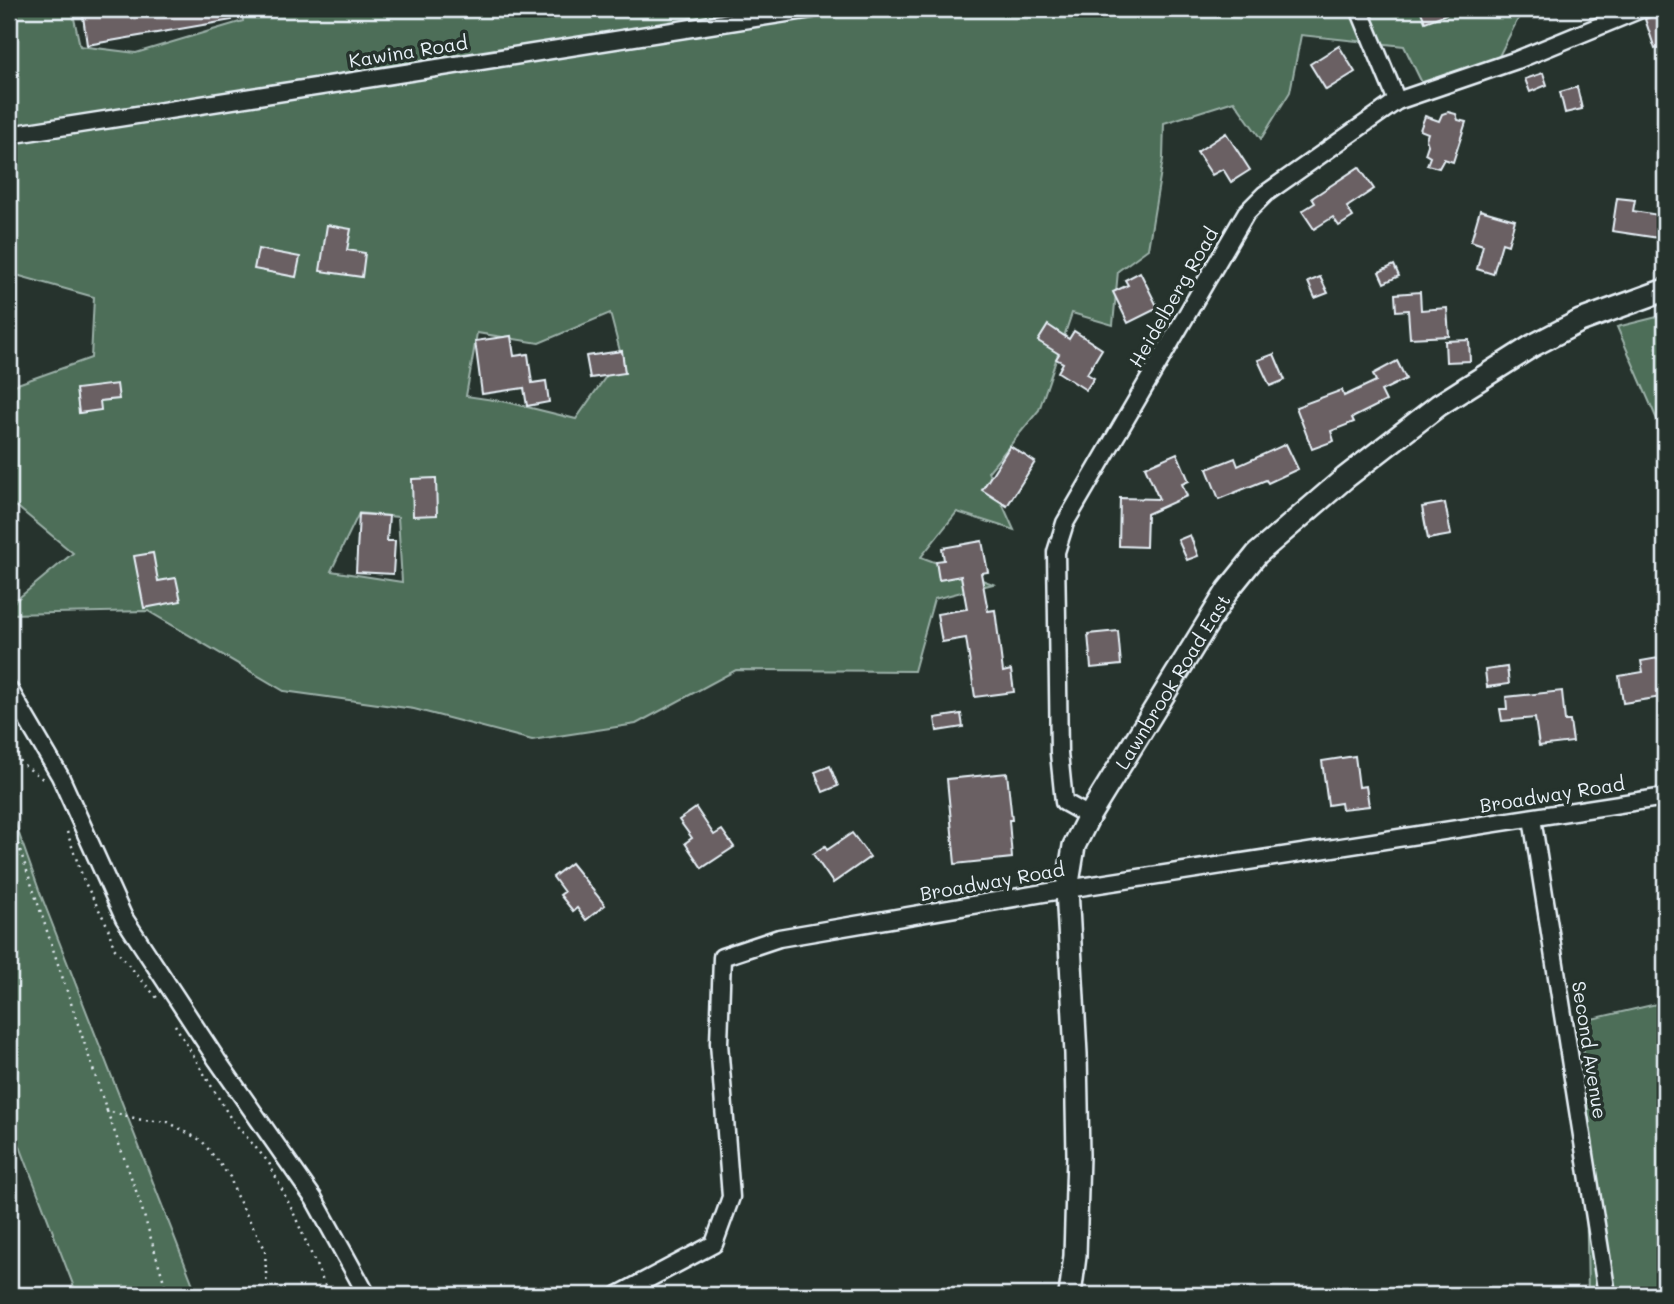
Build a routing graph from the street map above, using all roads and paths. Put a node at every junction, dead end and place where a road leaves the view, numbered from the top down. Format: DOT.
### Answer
graph roads {
  1 [pos="813,9"];
  2 [pos="1359,9"];
  3 [pos="1641,9"];
  4 [pos="1397,101"];
  5 [pos="9,135"];
  6 [pos="1665,290"];
  7 [pos="9,689"];
  8 [pos="1665,797"];
  9 [pos="1088,816"];
  10 [pos="9,817"];
  11 [pos="1532,818"];
  12 [pos="1067,889"];
  13 [pos="107,1111"];
  14 [pos="1606,1288"];
  15 [pos="168,1295"];
  16 [pos="267,1295"];
  17 [pos="367,1295"];
  18 [pos="618,1295"];
  19 [pos="1070,1295"];
  1 -- 5 [label="street, Kawina Road"];
  2 -- 4 [label="street"];
  3 -- 4 [label="street, Heidelberg Road"];
  4 -- 9 [label="street, Heidelberg Road"];
  6 -- 9 [label="street, Lawnbrook Road East"];
  7 -- 17 [label="street"];
  8 -- 11 [label="street, Broadway Road"];
  9 -- 12 [label="street, Lawnbrook Road East"];
  10 -- 13 [label="path"];
  11 -- 12 [label="street, Broadway Road"];
  11 -- 14 [label="street, Second Avenue"];
  12 -- 18 [label="street, Broadway Road"];
  12 -- 19 [label="street, Lawnbrook Road East"];
  13 -- 15 [label="path"];
  13 -- 16 [label="path"];
}
